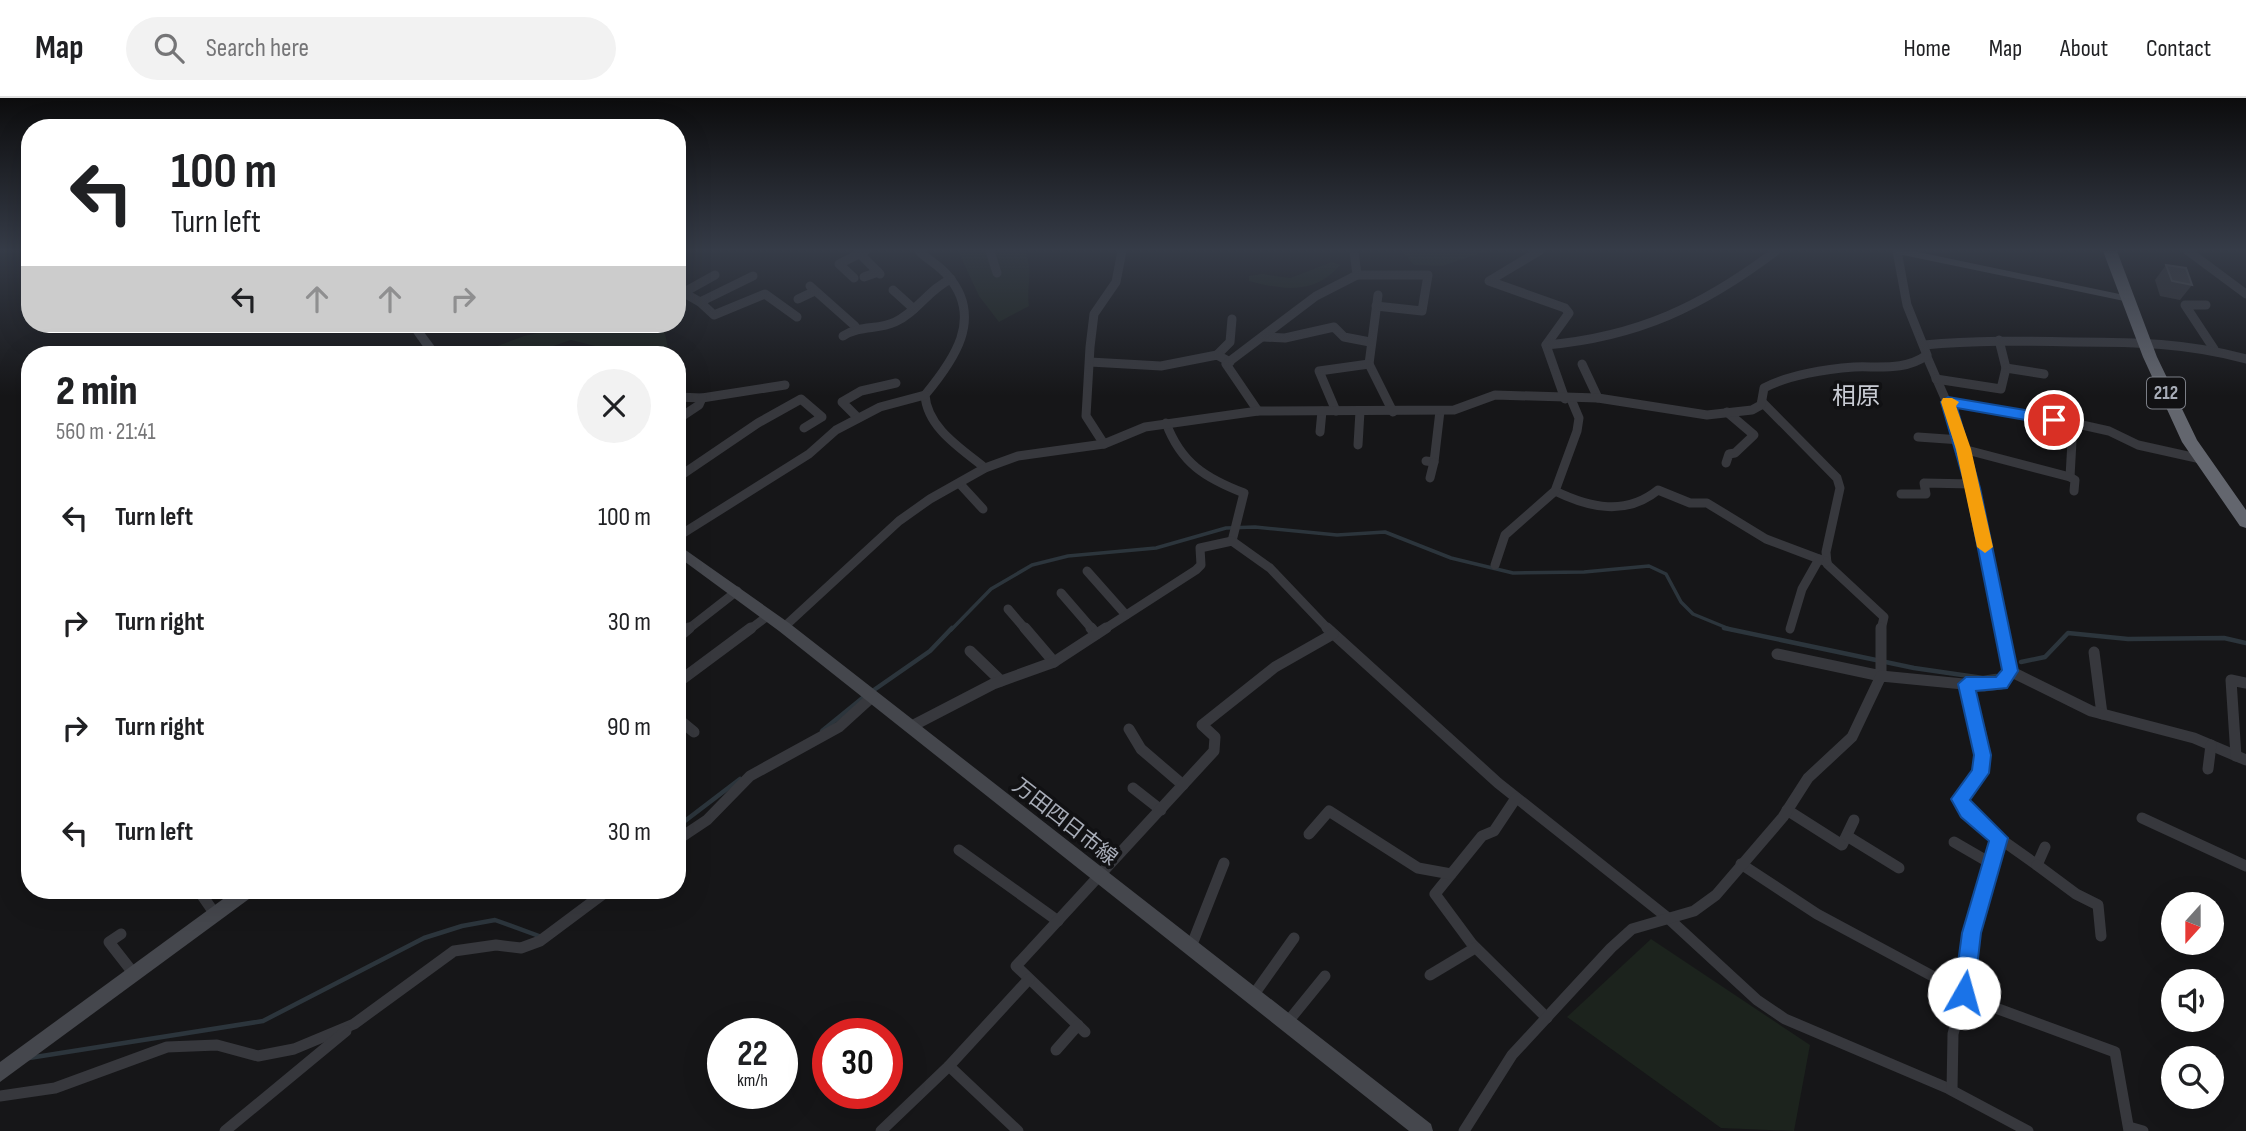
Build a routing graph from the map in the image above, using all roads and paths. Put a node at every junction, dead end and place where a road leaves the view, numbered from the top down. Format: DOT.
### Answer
graph roads {
  1 [pos="694,299"];
  2 [pos="707,299"];
  3 [pos="752,299"];
  4 [pos="771,299"];
  5 [pos="825,299"];
  6 [pos="903,299"];
  7 [pos="922,299"];
  8 [pos="962,299"];
  9 [pos="1104,299"];
  10 [pos="1312,299"];
  11 [pos="1377,299"];
  12 [pos="1424,299"];
  13 [pos="1541,299"];
  14 [pos="1702,299"];
  15 [pos="1906,299"];
  16 [pos="2129,299"];
  17 [pos="701,302"];
  18 [pos="2206,305"];
  19 [pos="1376,306"];
  20 [pos="914,309"];
  21 [pos="797,317"];
  22 [pos="1232,319"];
  23 [pos="855,326"];
  24 [pos="843,336"];
  25 [pos="1263,337"];
  26 [pos="1999,340"];
  27 [pos="1370,342"];
  28 [pos="2145,343"];
  29 [pos="1546,345"];
  30 [pos="1924,345"];
  31 [pos="2214,349"];
  32 [pos="1217,355"];
  33 [pos="1927,357"];
  34 [pos="2246,359"];
  35 [pos="1090,362"];
  36 [pos="1230,362"];
  37 [pos="1369,364"];
  38 [pos="1583,364"];
  39 [pos="2006,368"];
  40 [pos="2044,374"];
  41 [pos="1936,379"];
  42 [pos="896,383"];
  43 [pos="785,385"];
  44 [pos="877,387"];
  45 [pos="925,396"];
  46 [pos="686,397"];
  47 [pos="702,398"];
  48 [pos="1598,398"];
  49 [pos="1568,399"];
  50 [pos="1762,402"];
  51 [pos="1948,402"];
  52 [pos="891,404"];
  53 [pos="1258,411"];
  54 [pos="1322,411"];
  55 [pos="1336,411"];
  56 [pos="1360,411"];
  57 [pos="1440,411"];
  58 [pos="1393,412"];
  59 [pos="1727,412"];
  60 [pos="686,414"];
  61 [pos="858,418"];
  62 [pos="2073,423"];
  63 [pos="1166,424"];
  64 [pos="804,428"];
  65 [pos="1320,432"];
  66 [pos="1918,437"];
  67 [pos="1104,444"];
  68 [pos="1962,444"];
  69 [pos="1358,445"];
  70 [pos="2201,459"];
  71 [pos="1726,463"];
  72 [pos="985,468"];
  73 [pos="686,472"];
  74 [pos="2070,477"];
  75 [pos="1430,478"];
  76 [pos="960,484"];
  77 [pos="1972,484"];
  78 [pos="1555,491"];
  79 [pos="2074,491"];
  80 [pos="1901,494"];
  81 [pos="984,509"];
  82 [pos="2246,522"];
  83 [pos="686,531"];
  84 [pos="1231,541"];
  85 [pos="1823,560"];
  86 [pos="686,561"];
  87 [pos="1495,565"];
  88 [pos="1087,571"];
  89 [pos="737,591"];
  90 [pos="1061,593"];
  91 [pos="1008,608"];
  92 [pos="769,615"];
  93 [pos="1126,615"];
  94 [pos="784,627"];
  95 [pos="1790,629"];
  96 [pos="686,631"];
  97 [pos="1096,634"];
  98 [pos="1333,634"];
  99 [pos="970,651"];
  100 [pos="2094,652"];
  101 [pos="1777,654"];
  102 [pos="1054,662"];
  103 [pos="2010,671"];
  104 [pos="686,675"];
  105 [pos="1881,676"];
  106 [pos="1001,681"];
  107 [pos="2246,683"];
  108 [pos="1966,684"];
  109 [pos="872,696"];
  110 [pos="2102,714"];
  111 [pos="686,725"];
  112 [pos="912,726"];
  113 [pos="1129,729"];
  114 [pos="694,732"];
  115 [pos="2211,745"];
  116 [pos="2241,758"];
  117 [pos="2208,769"];
  118 [pos="1183,785"];
  119 [pos="1133,788"];
  120 [pos="1516,798"];
  121 [pos="1161,810"];
  122 [pos="1787,810"];
  123 [pos="2142,818"];
  124 [pos="1854,820"];
  125 [pos="686,834"];
  126 [pos="1309,834"];
  127 [pos="1847,836"];
  128 [pos="1999,838"];
  129 [pos="1954,842"];
  130 [pos="2045,847"];
  131 [pos="959,850"];
  132 [pos="1224,863"];
  133 [pos="1741,864"];
  134 [pos="1992,864"];
  135 [pos="2037,865"];
  136 [pos="2246,866"];
  137 [pos="1899,868"];
  138 [pos="1451,874"];
  139 [pos="1100,876"];
  140 [pos="205,899"];
  141 [pos="236,899"];
  142 [pos="597,899"];
  143 [pos="215,914"];
  144 [pos="1668,918"];
  145 [pos="1058,921"];
  146 [pos="121,933"];
  147 [pos="2101,936"];
  148 [pos="1294,938"];
  149 [pos="1191,947"];
  150 [pos="1475,948"];
  151 [pos="134,974"];
  152 [pos="1430,975"];
  153 [pos="1325,976"];
  154 [pos="1029,979"];
  155 [pos="1964,994"];
  156 [pos="1252,998"];
  157 [pos="1547,1018"];
  158 [pos="354,1024"];
  159 [pos="1286,1025"];
  160 [pos="1056,1050"];
  161 [pos="949,1066"];
  162 [pos="0,1073"];
  163 [pos="1952,1090"];
  164 [pos="0,1096"];
  165 [pos="2008,1126"];
  166 [pos="886,1129"];
  167 [pos="2129,1129"];
  168 [pos="225,1131"];
  169 [pos="1018,1131"];
  170 [pos="1424,1131"];
  171 [pos="1464,1131"];
  172 [pos="2028,1131"];
  173 [pos="2143,1131"];
  1 -- 17 [label="street"];
  2 -- 17 [label="street"];
  3 -- 17 [label="street"];
  4 -- 21 [label="street"];
  5 -- 23 [label="street"];
  6 -- 20 [label="street"];
  7 -- 20 [label="street"];
  8 -- 45 [label="street"];
  9 -- 35 [label="street"];
  10 -- 25 [label="street"];
  11 -- 19 [label="street"];
  12 -- 19 [label="street"];
  13 -- 29 [label="street"];
  14 -- 29 [label="street"];
  15 -- 30 [label="street"];
  16 -- 28 [label="highway, 212"];
  18 -- 31 [label="street"];
  19 -- 27 [label="street"];
  20 -- 23 [label="street"];
  22 -- 32 [label="street"];
  23 -- 24 [label="street"];
  25 -- 27 [label="street"];
  25 -- 36 [label="street"];
  26 -- 28 [label="street"];
  26 -- 30 [label="street"];
  26 -- 39 [label="street"];
  27 -- 37 [label="street"];
  28 -- 31 [label="street"];
  28 -- 70 [label="highway, 212"];
  29 -- 49 [label="street"];
  30 -- 33 [label="street"];
  31 -- 34 [label="street"];
  32 -- 35 [label="street"];
  32 -- 36 [label="street"];
  33 -- 41 [label="street"];
  33 -- 50 [label="street"];
  35 -- 67 [label="street"];
  36 -- 53 [label="street"];
  37 -- 55 [label="street"];
  37 -- 58 [label="street"];
  38 -- 48 [label="street"];
  39 -- 40 [label="street"];
  39 -- 41 [label="street"];
  41 -- 51 [label="street"];
  42 -- 44 [label="street"];
  43 -- 47 [label="street"];
  44 -- 52 [label="street"];
  44 -- 61 [label="street"];
  45 -- 52 [label="street"];
  45 -- 72 [label="street"];
  46 -- 47 [label="street"];
  47 -- 60 [label="street"];
  48 -- 49 [label="street"];
  48 -- 59 [label="street"];
  49 -- 57 [label="street"];
  49 -- 78 [label="street"];
  50 -- 59 [label="street"];
  50 -- 85 [label="street"];
  51 -- 62 [label="street"];
  51 -- 68 [label="street"];
  52 -- 61 [label="street"];
  53 -- 54 [label="street"];
  53 -- 63 [label="street"];
  54 -- 55 [label="street"];
  54 -- 65 [label="street"];
  55 -- 56 [label="street"];
  56 -- 58 [label="street"];
  56 -- 69 [label="street"];
  57 -- 58 [label="street"];
  57 -- 75 [label="street"];
  59 -- 71 [label="street"];
  61 -- 83 [label="street"];
  62 -- 70 [label="street"];
  62 -- 74 [label="street"];
  63 -- 67 [label="street"];
  63 -- 84 [label="street"];
  64 -- 73 [label="street"];
  66 -- 68 [label="street"];
  67 -- 72 [label="street"];
  68 -- 74 [label="street"];
  68 -- 77 [label="street"];
  70 -- 82 [label="highway, 212"];
  72 -- 76 [label="street"];
  74 -- 79 [label="street"];
  76 -- 81 [label="street"];
  76 -- 94 [label="street"];
  77 -- 80 [label="street"];
  77 -- 103 [label="street"];
  78 -- 85 [label="street"];
  78 -- 87 [label="street"];
  84 -- 93 [label="street"];
  84 -- 98 [label="street"];
  85 -- 95 [label="street"];
  85 -- 105 [label="street"];
  86 -- 89 [label="main road, 万田四日市線"];
  88 -- 93 [label="street"];
  89 -- 92 [label="main road, 万田四日市線"];
  89 -- 96 [label="street"];
  90 -- 97 [label="street"];
  91 -- 102 [label="street"];
  92 -- 94 [label="main road, 万田四日市線"];
  92 -- 104 [label="street"];
  93 -- 97 [label="street"];
  94 -- 109 [label="main road, 万田四日市線"];
  97 -- 102 [label="street"];
  98 -- 118 [label="street"];
  98 -- 120 [label="street"];
  99 -- 106 [label="street"];
  100 -- 110 [label="street"];
  101 -- 105 [label="street"];
  102 -- 106 [label="street"];
  103 -- 108 [label="street"];
  103 -- 110 [label="street"];
  105 -- 108 [label="street"];
  105 -- 122 [label="street"];
  106 -- 112 [label="street"];
  107 -- 116 [label="street"];
  108 -- 128 [label="street"];
  109 -- 112 [label="main road, 万田四日市線"];
  109 -- 125 [label="street"];
  110 -- 115 [label="street"];
  111 -- 114 [label="street"];
  112 -- 139 [label="main road, 万田四日市線"];
  113 -- 118 [label="street"];
  115 -- 116 [label="street"];
  115 -- 117 [label="street"];
  118 -- 121 [label="street"];
  119 -- 121 [label="street"];
  120 -- 138 [label="street"];
  120 -- 144 [label="street"];
  121 -- 139 [label="street"];
  122 -- 127 [label="street"];
  122 -- 133 [label="street"];
  123 -- 136 [label="street"];
  124 -- 127 [label="street"];
  126 -- 138 [label="street"];
  127 -- 137 [label="street"];
  128 -- 134 [label="street"];
  128 -- 135 [label="street"];
  129 -- 134 [label="street"];
  130 -- 135 [label="street"];
  131 -- 145 [label="street"];
  132 -- 149 [label="street"];
  133 -- 144 [label="street"];
  133 -- 155 [label="street"];
  134 -- 155 [label="street"];
  135 -- 147 [label="street"];
  138 -- 150 [label="street"];
  139 -- 145 [label="street"];
  139 -- 149 [label="main road, 万田四日市線"];
  140 -- 143 [label="street"];
  141 -- 143 [label="main road"];
  142 -- 158 [label="street"];
  143 -- 151 [label="main road"];
  144 -- 157 [label="street"];
  144 -- 163 [label="street"];
  145 -- 154 [label="street"];
  146 -- 151 [label="street"];
  148 -- 156 [label="street"];
  149 -- 156 [label="main road, 万田四日市線"];
  150 -- 152 [label="street"];
  150 -- 157 [label="street"];
  151 -- 162 [label="main road"];
  153 -- 159 [label="street"];
  154 -- 160 [label="street"];
  154 -- 161 [label="street"];
  155 -- 163 [label="street"];
  155 -- 167 [label="street"];
  156 -- 159 [label="main road, 万田四日市線"];
  157 -- 171 [label="street"];
  158 -- 164 [label="street"];
  158 -- 168 [label="street"];
  159 -- 170 [label="main road, 万田四日市線"];
  161 -- 166 [label="street"];
  161 -- 169 [label="street"];
  163 -- 165 [label="street"];
  165 -- 172 [label="street"];
  167 -- 173 [label="street"];
}
